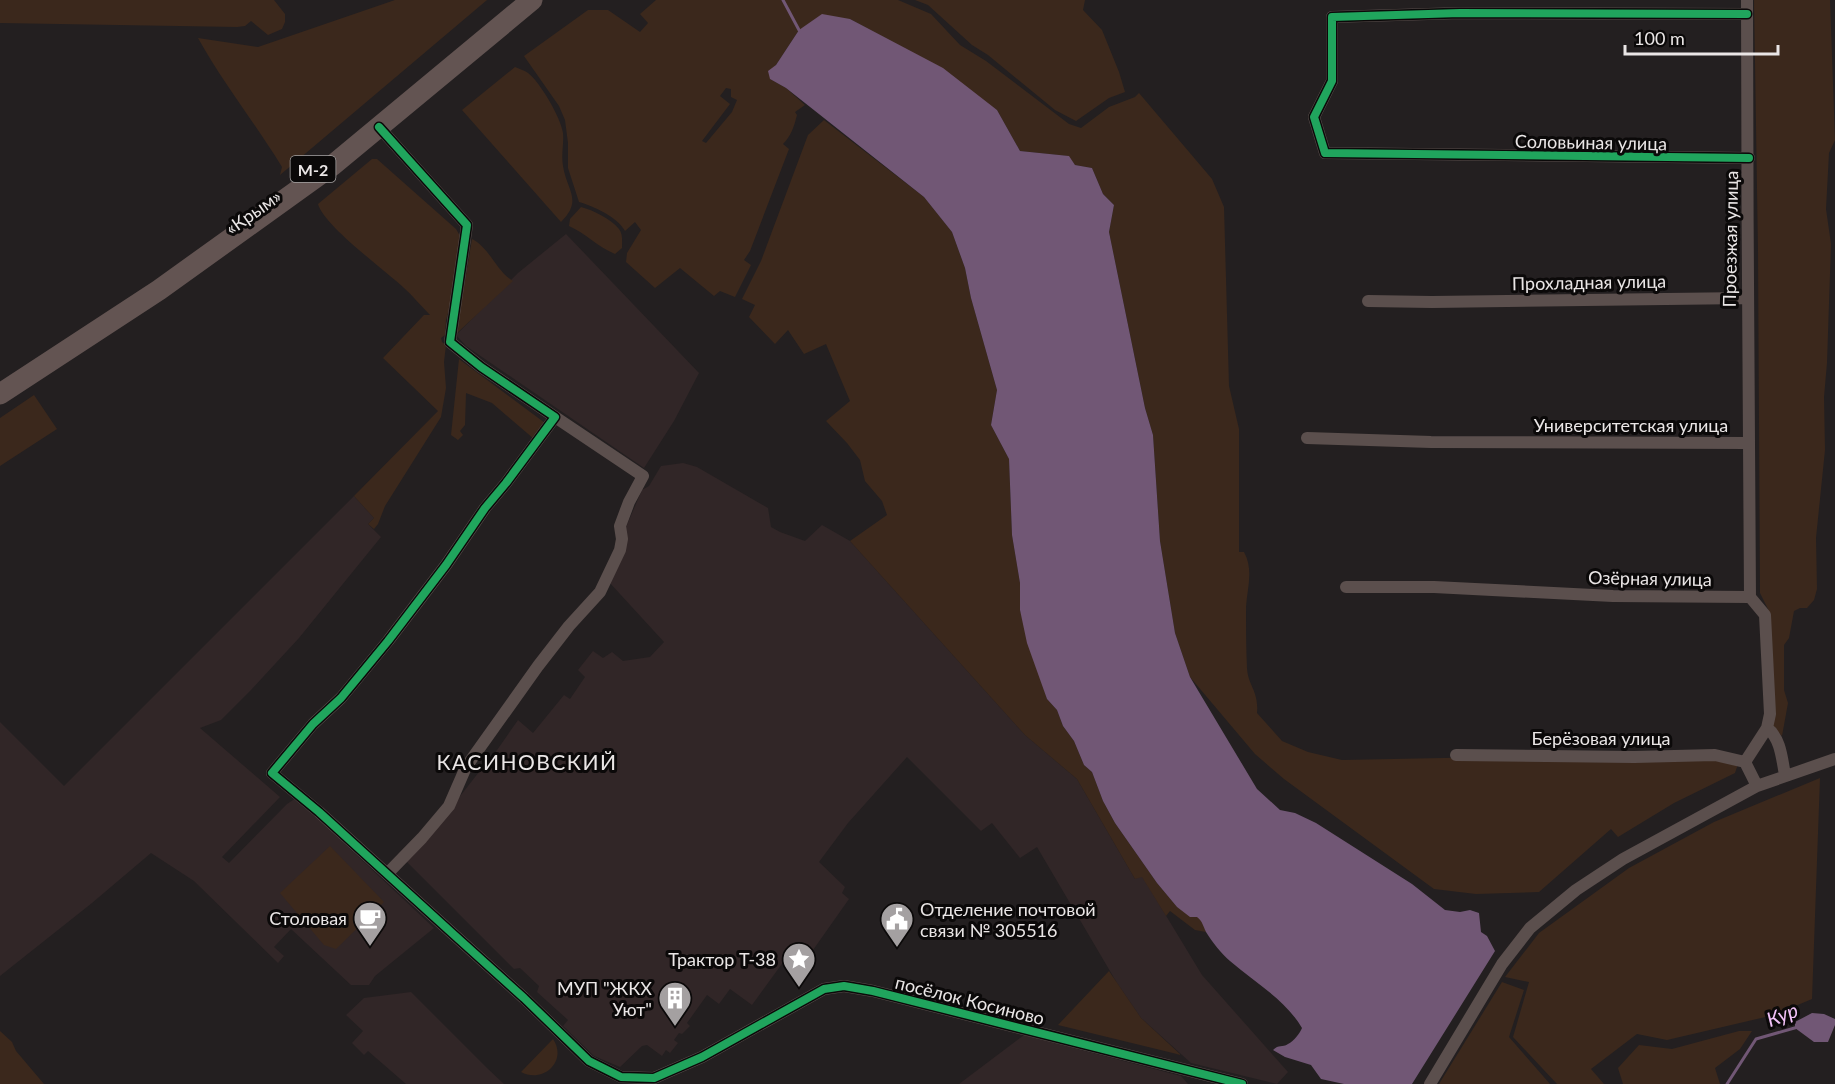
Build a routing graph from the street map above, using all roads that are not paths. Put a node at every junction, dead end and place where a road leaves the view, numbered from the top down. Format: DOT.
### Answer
graph roads {
  1 [pos="521,0"];
  2 [pos="532,0"];
  3 [pos="1747,0"];
  4 [pos="1747,14"];
  5 [pos="379,127"];
  6 [pos="1749,158"];
  7 [pos="1747,298"];
  8 [pos="1368,301"];
  9 [pos="0,384"];
  10 [pos="0,394"];
  11 [pos="555,417"];
  12 [pos="1307,438"];
  13 [pos="1749,443"];
  14 [pos="1346,587"];
  15 [pos="1750,597"];
  16 [pos="1767,728"];
  17 [pos="1455,755"];
  18 [pos="1835,759"];
  19 [pos="1745,762"];
  20 [pos="1785,776"];
  21 [pos="1757,786"];
  22 [pos="387,874"];
  23 [pos="1242,1084"];
  24 [pos="1430,1084"];
  1 -- 9 [label="highway, «Крым» / М-2"];
  2 -- 5 [label="highway"];
  3 -- 4 [label="street, Проезжая улица"];
  4 -- 6 [label="street, Проезжая улица"];
  4 -- 6 [label="street, Соловьиная улица"];
  5 -- 10 [label="highway"];
  5 -- 11 [label="street"];
  6 -- 7 [label="street, Проезжая улица"];
  7 -- 8 [label="street, Прохладная улица"];
  7 -- 13 [label="street, Проезжая улица"];
  11 -- 22 [label="street"];
  11 -- 22 [label="street, посёлок Косиново"];
  12 -- 13 [label="street, Университетская улица"];
  13 -- 15 [label="street, Университетская улица"];
  14 -- 15 [label="street, Озёрная улица"];
  15 -- 16 [label="street"];
  16 -- 19 [label="street"];
  16 -- 20 [label="street"];
  17 -- 19 [label="street, Берёзовая улица"];
  18 -- 20 [label="street"];
  19 -- 21 [label="street"];
  20 -- 21 [label="street"];
  21 -- 24 [label="street"];
  22 -- 23 [label="street, посёлок Косиново"];
}
